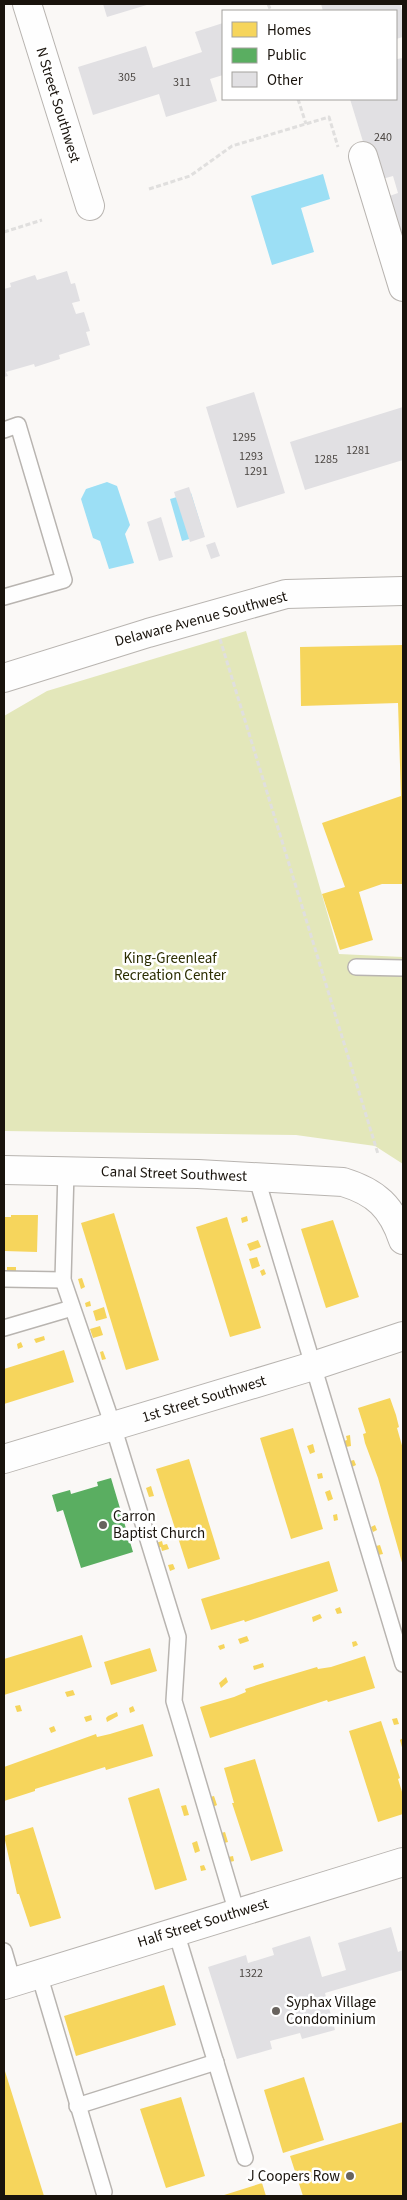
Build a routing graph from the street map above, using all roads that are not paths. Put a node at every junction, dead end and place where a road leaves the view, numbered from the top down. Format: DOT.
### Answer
graph roads {
  1 [pos="27,4"];
  2 [pos="363,156"];
  3 [pos="90,206"];
  4 [pos="401,288"];
  5 [pos="4,430"];
  6 [pos="403,590"];
  7 [pos="4,597"];
  8 [pos="4,678"];
  9 [pos="356,967"];
  10 [pos="403,968"];
  11 [pos="4,1170"];
  12 [pos="66,1171"];
  13 [pos="256,1176"];
  14 [pos="403,1240"];
  15 [pos="4,1279"];
  16 [pos="63,1280"];
  17 [pos="72,1308"];
  18 [pos="4,1328"];
  19 [pos="403,1336"];
  20 [pos="313,1366"];
  21 [pos="113,1426"];
  22 [pos="4,1459"];
  23 [pos="403,1664"];
  24 [pos="403,1862"];
  25 [pos="237,1913"];
  26 [pos="176,1932"];
  27 [pos="4,1951"];
  28 [pos="39,1974"];
  29 [pos="8,1983"];
  30 [pos="216,2062"];
  31 [pos="77,2106"];
  32 [pos="245,2158"];
  33 [pos="104,2192"];
  1 -- 3 [label="street, N Street Southwest"];
  2 -- 4 [label="street"];
  5 -- 7 [label="lane"];
  6 -- 8 [label="street, Delaware Avenue Southwest"];
  9 -- 10 [label="lane"];
  11 -- 12 [label="street, Canal Street Southwest"];
  12 -- 13 [label="street, Canal Street Southwest"];
  12 -- 16 [label="lane"];
  13 -- 14 [label="street, Canal Street Southwest"];
  13 -- 20 [label="lane"];
  15 -- 16 [label="lane"];
  16 -- 17 [label="lane"];
  17 -- 18 [label="lane"];
  17 -- 21 [label="lane"];
  19 -- 20 [label="street, 1st Street Southwest"];
  20 -- 21 [label="street, 1st Street Southwest"];
  20 -- 23 [label="lane"];
  21 -- 22 [label="street, 1st Street Southwest"];
  21 -- 25 [label="lane"];
  24 -- 25 [label="street, Half Street Southwest"];
  25 -- 26 [label="street, Half Street Southwest"];
  26 -- 28 [label="street, Half Street Southwest"];
  26 -- 30 [label="lane"];
  27 -- 29 [label="lane"];
  28 -- 29 [label="street, Half Street Southwest"];
  28 -- 31 [label="lane"];
  30 -- 31 [label="lane"];
  30 -- 32 [label="lane"];
  31 -- 33 [label="lane"];
}
